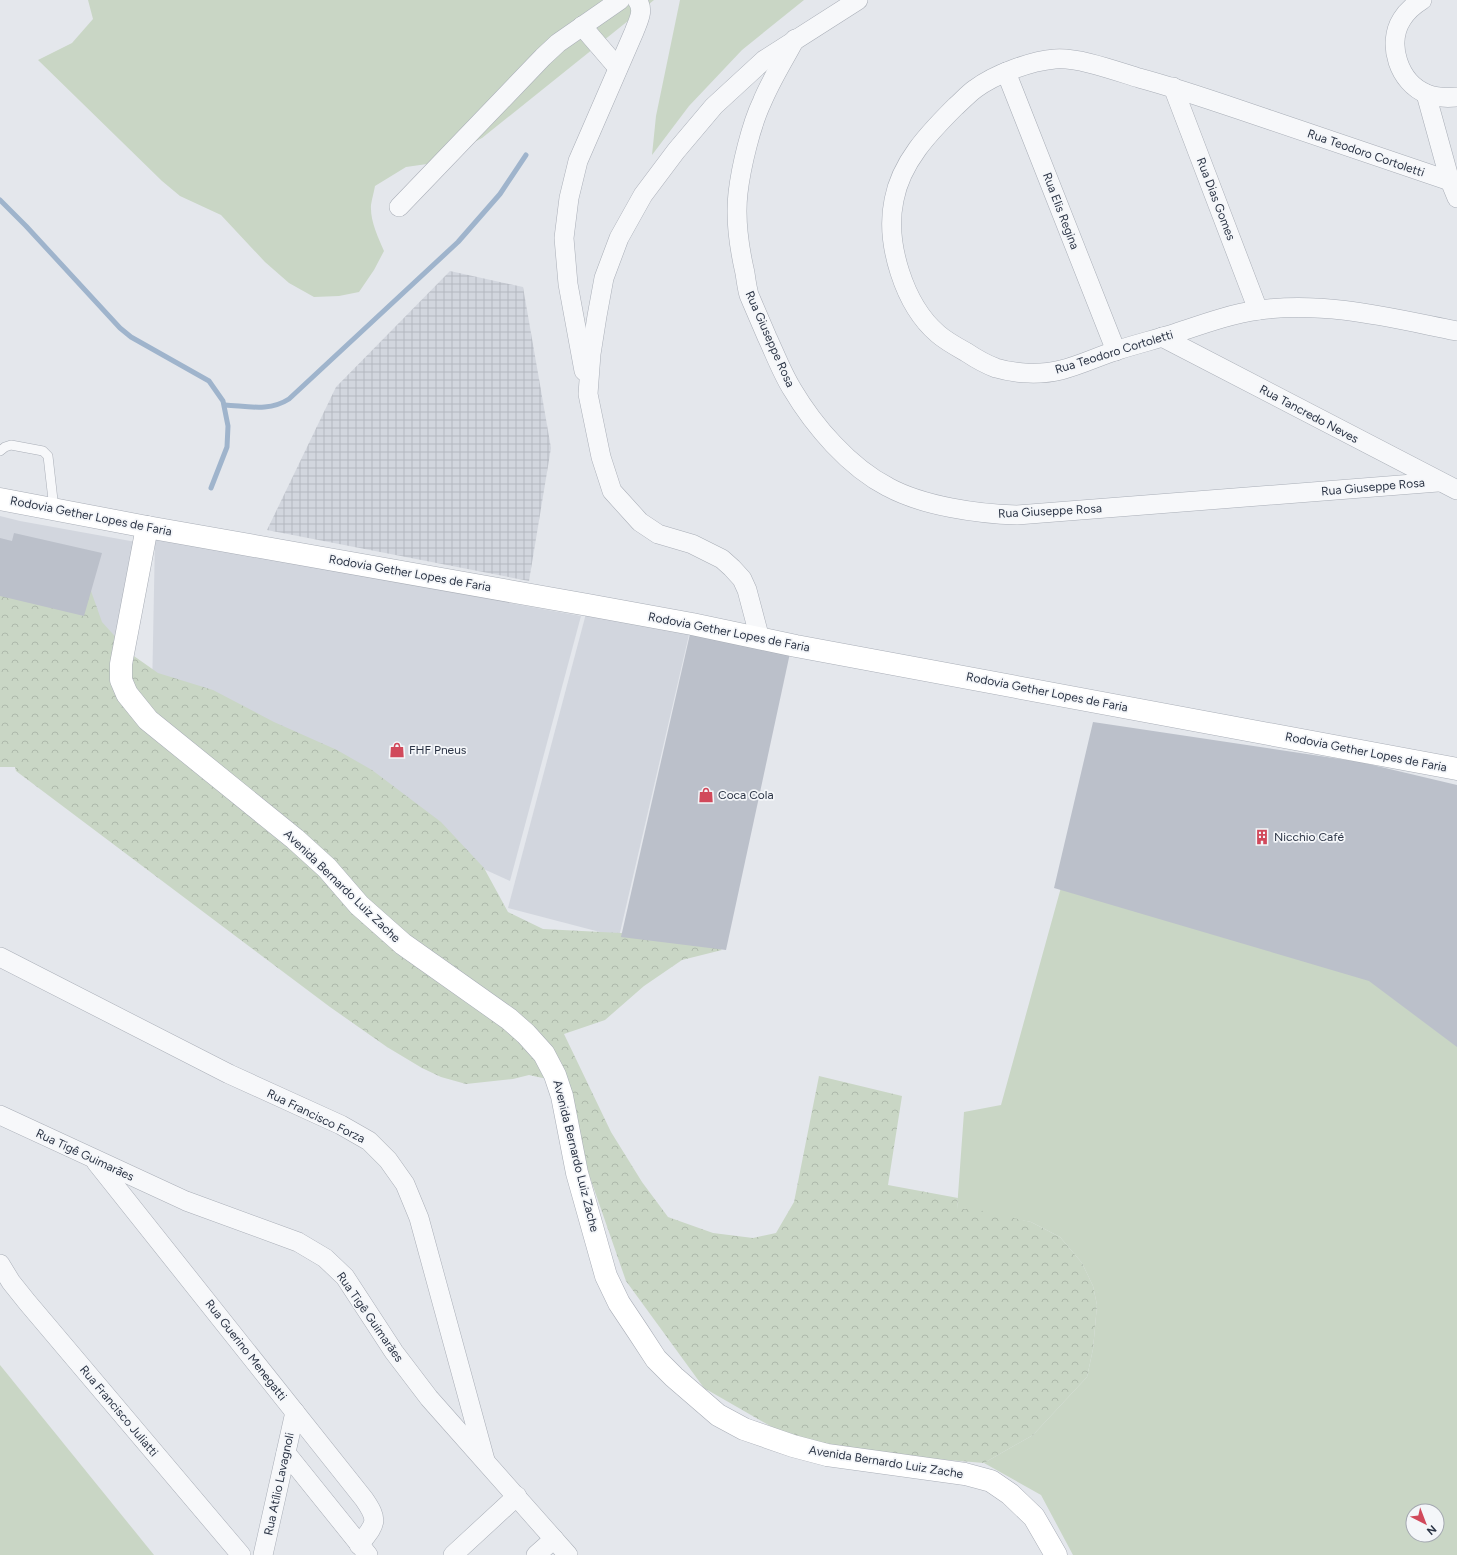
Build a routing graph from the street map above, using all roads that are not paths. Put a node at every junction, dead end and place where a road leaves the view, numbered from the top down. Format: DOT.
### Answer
graph roads {
  1 [pos="620,0"];
  2 [pos="637,0"];
  3 [pos="858,0"];
  4 [pos="1411,2"];
  5 [pos="582,26"];
  6 [pos="795,40"];
  7 [pos="618,68"];
  8 [pos="1006,72"];
  9 [pos="1173,87"];
  10 [pos="1426,94"];
  11 [pos="1457,97"];
  12 [pos="1453,189"];
  13 [pos="399,207"];
  14 [pos="1258,310"];
  15 [pos="1457,331"];
  16 [pos="1162,337"];
  17 [pos="1116,351"];
  18 [pos="588,394"];
  19 [pos="0,452"];
  20 [pos="1438,482"];
  21 [pos="1457,490"];
  22 [pos="0,499"];
  23 [pos="54,509"];
  24 [pos="147,527"];
  25 [pos="760,639"];
  26 [pos="1457,769"];
  27 [pos="0,957"];
  28 [pos="0,1115"];
  29 [pos="94,1159"];
  30 [pos="0,1264"];
  31 [pos="295,1412"];
  32 [pos="286,1453"];
  33 [pos="484,1460"];
  34 [pos="517,1496"];
  35 [pos="554,1539"];
  36 [pos="363,1550"];
  37 [pos="241,1555"];
  38 [pos="264,1555"];
  39 [pos="453,1555"];
  40 [pos="536,1555"];
  41 [pos="568,1555"];
  42 [pos="1056,1555"];
  1 -- 5 [label="street"];
  2 -- 7 [label="street"];
  3 -- 6 [label="street"];
  4 -- 10 [label="street"];
  5 -- 7 [label="street"];
  5 -- 13 [label="street"];
  6 -- 18 [label="street"];
  6 -- 20 [label="street, Rua Giuseppe Rosa"];
  7 -- 18 [label="street"];
  8 -- 9 [label="street, Rua Teodoro Cortoletti"];
  8 -- 17 [label="street, Rua Elis Regina"];
  8 -- 17 [label="street, Rua Teodoro Cortoletti"];
  9 -- 12 [label="street, Rua Teodoro Cortoletti"];
  9 -- 14 [label="street, Rua Dias Gomes"];
  10 -- 11 [label="street"];
  10 -- 12 [label="street"];
  14 -- 15 [label="street, Rua Teodoro Cortoletti"];
  14 -- 16 [label="street, Rua Teodoro Cortoletti"];
  16 -- 17 [label="street, Rua Teodoro Cortoletti"];
  16 -- 20 [label="street, Rua Tancredo Neves"];
  18 -- 25 [label="street"];
  19 -- 23 [label="lane"];
  20 -- 21 [label="street, Rua Tancredo Neves"];
  22 -- 23 [label="street, Rodovia Gether Lopes de Faria"];
  23 -- 24 [label="street, Rodovia Gether Lopes de Faria"];
  24 -- 25 [label="street, Rodovia Gether Lopes de Faria"];
  24 -- 42 [label="street, Avenida Bernardo Luiz Zache"];
  25 -- 26 [label="street, Rodovia Gether Lopes de Faria"];
  27 -- 33 [label="street, Rua Francisco Forza"];
  28 -- 29 [label="street, Rua Tigê Guimarães"];
  29 -- 31 [label="street, Rua Guerino Menegatti"];
  29 -- 33 [label="street, Rua Tigê Guimarães"];
  30 -- 37 [label="street, Rua Francisco Juliatti"];
  31 -- 32 [label="street, Rua Atílio Lavagnoli"];
  31 -- 36 [label="street, Rua Guerino Menegatti"];
  32 -- 36 [label="street"];
  32 -- 38 [label="street, Rua Atílio Lavagnoli"];
  33 -- 34 [label="street, Rua Tigê Guimarães"];
  34 -- 35 [label="street, Rua Tigê Guimarães"];
  34 -- 39 [label="street"];
  35 -- 40 [label="street"];
  35 -- 41 [label="street, Rua Tigê Guimarães"];
}
